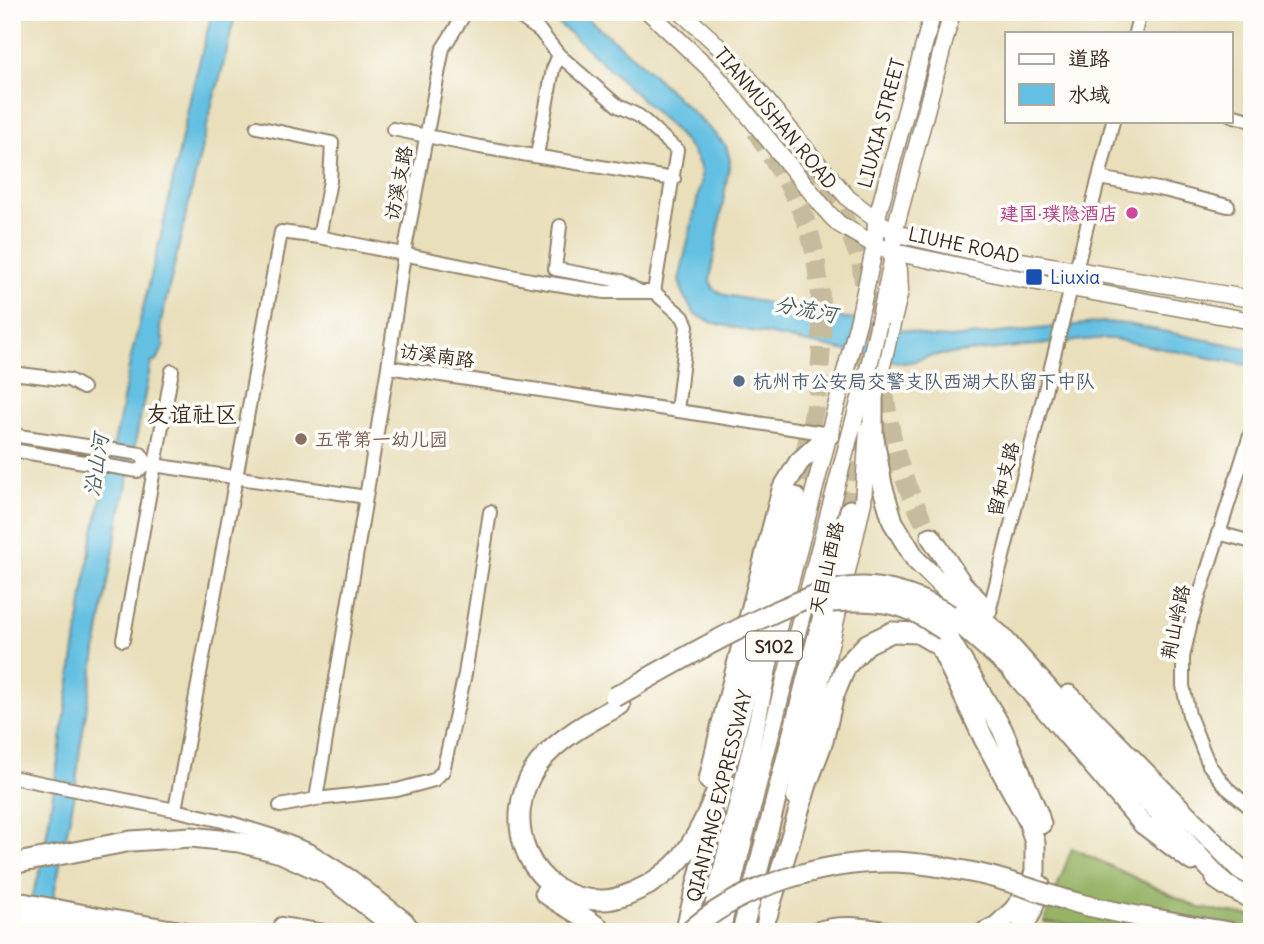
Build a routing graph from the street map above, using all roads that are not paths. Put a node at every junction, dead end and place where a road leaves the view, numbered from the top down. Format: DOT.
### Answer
graph roads {
  1 [pos="466,12"];
  2 [pos="513,12"];
  3 [pos="649,12"];
  4 [pos="681,12"];
  5 [pos="933,12"];
  6 [pos="952,12"];
  7 [pos="1140,12"];
  8 [pos="1135,32"];
  9 [pos="559,55"];
  10 [pos="1232,116"];
  11 [pos="1252,121"];
  12 [pos="1113,122"];
  13 [pos="257,127"];
  14 [pos="393,128"];
  15 [pos="426,135"];
  16 [pos="537,155"];
  17 [pos="1099,178"];
  18 [pos="674,179"];
  19 [pos="1228,206"];
  20 [pos="876,221"];
  21 [pos="560,226"];
  22 [pos="894,233"];
  23 [pos="319,237"];
  24 [pos="875,245"];
  25 [pos="894,252"];
  26 [pos="404,254"];
  27 [pos="1076,270"];
  28 [pos="1071,288"];
  29 [pos="640,292"];
  30 [pos="654,292"];
  31 [pos="1252,299"];
  32 [pos="1252,321"];
  33 [pos="875,366"];
  34 [pos="388,367"];
  35 [pos="172,371"];
  36 [pos="12,373"];
  37 [pos="83,388"];
  38 [pos="873,397"];
  39 [pos="677,411"];
  40 [pos="1252,429"];
  41 [pos="830,434"];
  42 [pos="12,435"];
  43 [pos="12,450"];
  44 [pos="145,464"];
  45 [pos="237,478"];
  46 [pos="366,497"];
  47 [pos="795,497"];
  48 [pos="850,510"];
  49 [pos="490,512"];
  50 [pos="1218,533"];
  51 [pos="931,537"];
  52 [pos="1252,542"];
  53 [pos="991,604"];
  54 [pos="947,622"];
  55 [pos="123,640"];
  56 [pos="618,701"];
  57 [pos="757,722"];
  58 [pos="733,743"];
  59 [pos="12,777"];
  60 [pos="316,799"];
  61 [pos="280,806"];
  62 [pos="1252,809"];
  63 [pos="175,810"];
  64 [pos="749,818"];
  65 [pos="1165,818"];
  66 [pos="680,859"];
  67 [pos="13,864"];
  68 [pos="1246,873"];
  69 [pos="1226,886"];
  70 [pos="1252,899"];
  71 [pos="12,901"];
  72 [pos="12,916"];
  73 [pos="765,924"];
  74 [pos="101,926"];
  75 [pos="184,932"];
  76 [pos="279,932"];
  77 [pos="330,932"];
  78 [pos="401,932"];
  79 [pos="416,932"];
  80 [pos="604,932"];
  81 [pos="689,932"];
  82 [pos="707,932"];
  83 [pos="721,932"];
  84 [pos="728,932"];
  85 [pos="742,932"];
  86 [pos="817,932"];
  87 [pos="887,932"];
  88 [pos="985,932"];
  89 [pos="1020,932"];
  90 [pos="1229,932"];
  1 -- 15 [label="street, 访溪支路"];
  2 -- 9 [label="street"];
  3 -- 24 [label="main road, TIANMUSHAN ROAD"];
  4 -- 20 [label="main road, TIANMUSHAN ROAD"];
  5 -- 20 [label="main road, LIUXIA STREET"];
  6 -- 22 [label="main road"];
  7 -- 8 [label="street"];
  9 -- 16 [label="street"];
  9 -- 18 [label="street"];
  10 -- 11 [label="street"];
  12 -- 17 [label="street"];
  13 -- 23 [label="street"];
  14 -- 15 [label="street"];
  15 -- 16 [label="street"];
  15 -- 26 [label="street, 访溪支路"];
  16 -- 18 [label="street"];
  17 -- 19 [label="street"];
  17 -- 27 [label="street"];
  18 -- 30 [label="street"];
  20 -- 22 [label="main road, TIANMUSHAN ROAD"];
  20 -- 24 [label="main road, LIUXIA STREET"];
  21 -- 29 [label="street"];
  22 -- 25 [label="main road, 天目山西路 / S102"];
  22 -- 27 [label="main road, LIUHE ROAD"];
  23 -- 26 [label="street"];
  23 -- 45 [label="street"];
  24 -- 25 [label="main road, LIUHE ROAD"];
  24 -- 41 [label="main road, 天目山西路 / S102"];
  25 -- 28 [label="main road, LIUHE ROAD"];
  25 -- 33 [label="main road, 天目山西路 / S102, bridge"];
  26 -- 29 [label="street"];
  26 -- 34 [label="street, 访溪支路"];
  27 -- 31 [label="main road, LIUHE ROAD"];
  28 -- 32 [label="main road, LIUHE ROAD"];
  28 -- 53 [label="street, 留和支路"];
  29 -- 30 [label="street"];
  30 -- 39 [label="street"];
  33 -- 38 [label="main road, 天目山西路"];
  33 -- 64 [label="main road, 天目山西路 / S102"];
  34 -- 39 [label="street, 访溪南路"];
  34 -- 46 [label="street, 访溪南路"];
  35 -- 44 [label="street"];
  36 -- 37 [label="street"];
  38 -- 65 [label="highway"];
  38 -- 73 [label="main road, 天目山西路"];
  39 -- 41 [label="street, 访溪南路"];
  40 -- 50 [label="street, 荆山岭路"];
  41 -- 57 [label="main road, 天目山西路 / S102"];
  41 -- 66 [label="highway"];
  42 -- 44 [label="street"];
  43 -- 44 [label="street"];
  44 -- 45 [label="street"];
  44 -- 55 [label="street"];
  45 -- 46 [label="street"];
  45 -- 63 [label="street"];
  46 -- 60 [label="street, 访溪南路"];
  47 -- 58 [label="highway, QIANTANG EXPRESSWAY"];
  48 -- 85 [label="highway"];
  49 -- 60 [label="street"];
  50 -- 52 [label="street"];
  50 -- 62 [label="street, 荆山岭路"];
  51 -- 68 [label="highway"];
  54 -- 56 [label="highway, bridge"];
  54 -- 69 [label="highway"];
  54 -- 89 [label="highway"];
  56 -- 66 [label="highway"];
  56 -- 80 [label="highway"];
  57 -- 81 [label="main road, 天目山西路"];
  57 -- 82 [label="main road, 天目山西路 / S102"];
  58 -- 66 [label="highway"];
  58 -- 81 [label="highway, QIANTANG EXPRESSWAY"];
  59 -- 63 [label="street"];
  60 -- 61 [label="street"];
  63 -- 79 [label="street"];
  64 -- 83 [label="main road, 天目山西路 / S102"];
  64 -- 84 [label="main road, 天目山西路"];
  65 -- 68 [label="highway"];
  65 -- 69 [label="highway"];
  67 -- 78 [label="highway"];
  69 -- 70 [label="highway"];
  71 -- 74 [label="highway"];
  72 -- 74 [label="highway"];
  73 -- 88 [label="highway"];
  74 -- 75 [label="highway"];
  76 -- 77 [label="street"];
  81 -- 90 [label="highway, bridge"];
  86 -- 87 [label="highway"];
}
